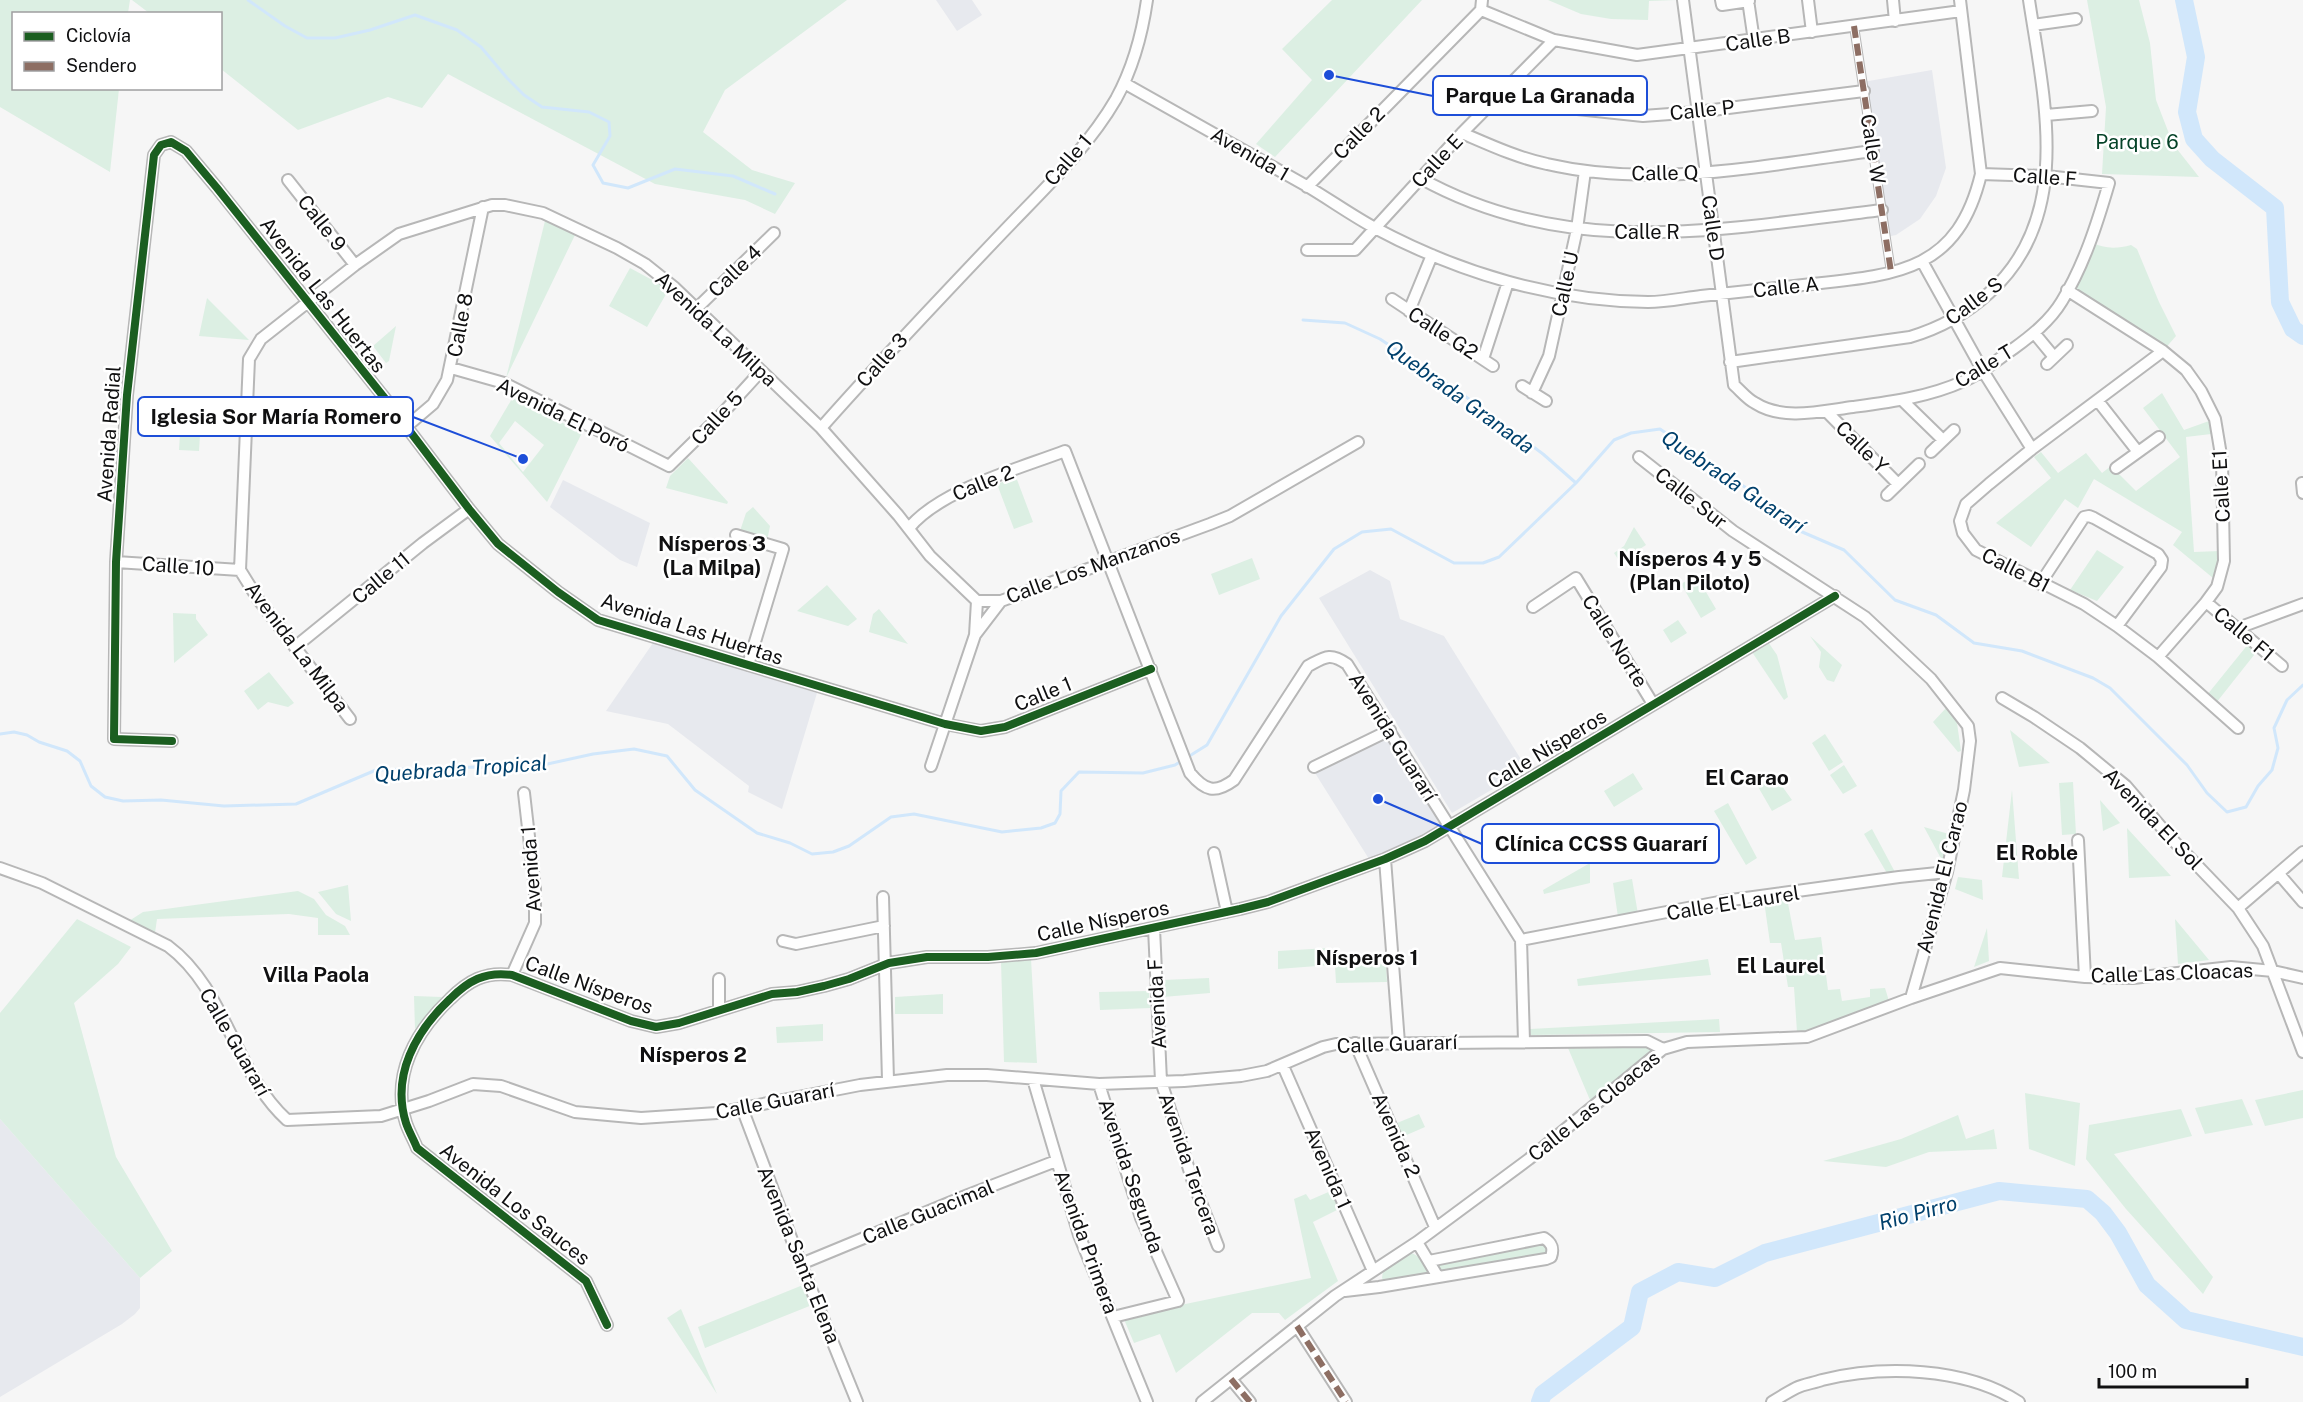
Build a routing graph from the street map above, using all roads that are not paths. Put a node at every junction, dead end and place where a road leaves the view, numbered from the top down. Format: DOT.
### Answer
graph roads {
  1 [pos="1147,0"];
  2 [pos="1683,0"];
  3 [pos="1721,0"];
  4 [pos="1808,0"];
  5 [pos="1893,0"];
  6 [pos="2029,0"];
  7 [pos="1749,1"];
  8 [pos="1482,5"];
  9 [pos="1960,6"];
  10 [pos="2076,19"];
  11 [pos="1895,21"];
  12 [pos="2033,25"];
  13 [pos="1854,26"];
  14 [pos="1812,32"];
  15 [pos="1554,40"];
  16 [pos="1754,40"];
  17 [pos="1688,49"];
  18 [pos="1124,83"];
  19 [pos="1506,89"];
  20 [pos="1864,91"];
  21 [pos="2092,111"];
  22 [pos="1697,112"];
  23 [pos="2046,115"];
  24 [pos="1462,134"];
  25 [pos="171,142"];
  26 [pos="1873,151"];
  27 [pos="1585,171"];
  28 [pos="1705,173"];
  29 [pos="1981,174"];
  30 [pos="2046,176"];
  31 [pos="1420,178"];
  32 [pos="288,180"];
  33 [pos="2109,183"];
  34 [pos="1307,187"];
  35 [pos="483,207"];
  36 [pos="1882,210"];
  37 [pos="1375,228"];
  38 [pos="1577,229"];
  39 [pos="1713,230"];
  40 [pos="774,233"];
  41 [pos="1307,250"];
  42 [pos="1432,255"];
  43 [pos="1923,263"];
  44 [pos="355,265"];
  45 [pos="1891,272"];
  46 [pos="1508,282"];
  47 [pos="2067,290"];
  48 [pos="944,294"];
  49 [pos="1563,294"];
  50 [pos="1722,294"];
  51 [pos="1392,300"];
  52 [pos="307,302"];
  53 [pos="696,309"];
  54 [pos="1409,310"];
  55 [pos="1954,319"];
  56 [pos="2034,334"];
  57 [pos="2067,345"];
  58 [pos="2163,351"];
  59 [pos="1484,359"];
  60 [pos="1730,362"];
  61 [pos="1493,366"];
  62 [pos="451,368"];
  63 [pos="761,371"];
  64 [pos="1983,371"];
  65 [pos="1734,385"];
  66 [pos="1902,400"];
  67 [pos="1546,401"];
  68 [pos="2098,401"];
  69 [pos="1826,411"];
  70 [pos="406,427"];
  71 [pos="821,428"];
  72 [pos="1954,430"];
  73 [pos="2160,437"];
  74 [pos="1943,440"];
  75 [pos="1358,442"];
  76 [pos="2032,449"];
  77 [pos="1065,451"];
  78 [pos="1931,452"];
  79 [pos="2138,452"];
  80 [pos="1639,457"];
  81 [pos="1919,464"];
  82 [pos="672,465"];
  83 [pos="2116,468"];
  84 [pos="1898,484"];
  85 [pos="1887,495"];
  86 [pos="469,509"];
  87 [pos="909,528"];
  88 [pos="736,536"];
  89 [pos="1109,560"];
  90 [pos="116,562"];
  91 [pos="240,570"];
  92 [pos="2040,584"];
  93 [pos="1835,596"];
  94 [pos="977,601"];
  95 [pos="1001,601"];
  96 [pos="2206,602"];
  97 [pos="2303,604"];
  98 [pos="1533,607"];
  99 [pos="2118,626"];
  100 [pos="2238,628"];
  101 [pos="975,635"];
  102 [pos="295,647"];
  103 [pos="2158,657"];
  104 [pos="748,665"];
  105 [pos="2282,666"];
  106 [pos="1151,669"];
  107 [pos="2002,698"];
  108 [pos="1653,704"];
  109 [pos="350,719"];
  110 [pos="945,724"];
  111 [pos="2238,728"];
  112 [pos="1390,730"];
  113 [pos="172,741"];
  114 [pos="931,766"];
  115 [pos="1314,767"];
  116 [pos="524,793"];
  117 [pos="1449,826"];
  118 [pos="2078,840"];
  119 [pos="2303,852"];
  120 [pos="1214,853"];
  121 [pos="1385,859"];
  122 [pos="0,868"];
  123 [pos="1947,872"];
  124 [pos="2279,874"];
  125 [pos="883,897"];
  126 [pos="2303,902"];
  127 [pos="2238,908"];
  128 [pos="1227,912"];
  129 [pos="884,926"];
  130 [pos="1154,928"];
  131 [pos="1521,940"];
  132 [pos="783,941"];
  133 [pos="885,964"];
  134 [pos="2273,971"];
  135 [pos="512,975"];
  136 [pos="2085,977"];
  137 [pos="2303,978"];
  138 [pos="719,979"];
  139 [pos="1911,998"];
  140 [pos="719,1010"];
  141 [pos="1524,1041"];
  142 [pos="1355,1043"];
  143 [pos="1399,1043"];
  144 [pos="1663,1049"];
  145 [pos="2303,1052"];
  146 [pos="1282,1066"];
  147 [pos="1033,1079"];
  148 [pos="888,1080"];
  149 [pos="1161,1081"];
  150 [pos="1099,1084"];
  151 [pos="742,1108"];
  152 [pos="403,1110"];
  153 [pos="1056,1161"];
  154 [pos="1435,1227"];
  155 [pos="1417,1242"];
  156 [pos="1218,1246"];
  157 [pos="1429,1261"];
  158 [pos="801,1264"];
  159 [pos="1373,1271"];
  160 [pos="1438,1277"];
  161 [pos="1342,1291"];
  162 [pos="1113,1317"];
  163 [pos="607,1325"];
  164 [pos="1297,1326"];
  165 [pos="1231,1379"];
  166 [pos="857,1402"];
  167 [pos="1147,1402"];
  168 [pos="1202,1402"];
  169 [pos="1250,1402"];
  170 [pos="1346,1402"];
  171 [pos="1772,1402"];
  172 [pos="2019,1402"];
  1 -- 18 [label="street, Calle 1"];
  2 -- 17 [label="street, Calle D"];
  3 -- 7 [label="street"];
  4 -- 14 [label="street"];
  5 -- 11 [label="street"];
  6 -- 12 [label="street, Calle S"];
  7 -- 16 [label="street"];
  8 -- 15 [label="street"];
  8 -- 34 [label="street, Calle 2"];
  9 -- 11 [label="street, Calle B"];
  9 -- 29 [label="street, Calle A"];
  10 -- 12 [label="street"];
  11 -- 13 [label="street, Calle B"];
  12 -- 23 [label="street, Calle S"];
  13 -- 14 [label="street, Calle B"];
  13 -- 20 [label="street, Calle W"];
  14 -- 16 [label="street, Calle B"];
  15 -- 17 [label="street, Calle B"];
  15 -- 19 [label="street, Calle E"];
  16 -- 17 [label="street, Calle B"];
  17 -- 22 [label="street, Calle D"];
  18 -- 34 [label="street, Avenida 1"];
  18 -- 48 [label="street, Calle 1"];
  19 -- 22 [label="street, Calle P"];
  19 -- 24 [label="street, Calle E"];
  20 -- 22 [label="street, Calle P"];
  20 -- 26 [label="street, Calle W"];
  21 -- 23 [label="street"];
  22 -- 28 [label="street, Calle D"];
  23 -- 30 [label="street, Calle S"];
  24 -- 27 [label="street, Calle Q"];
  24 -- 31 [label="street, Calle E"];
  25 -- 52 [label="street, Avenida Las Huertas"];
  25 -- 90 [label="street, Avenida Radial"];
  26 -- 28 [label="street, Calle Q"];
  26 -- 36 [label="street, Calle W"];
  27 -- 28 [label="street, Calle Q"];
  27 -- 38 [label="street, Calle U"];
  28 -- 39 [label="street, Calle D"];
  29 -- 30 [label="street, Calle F"];
  29 -- 43 [label="street, Calle A"];
  30 -- 33 [label="street, Calle F"];
  30 -- 55 [label="street, Calle S"];
  31 -- 37 [label="street, Calle E"];
  31 -- 38 [label="street, Calle R"];
  32 -- 44 [label="street, Calle 9"];
  33 -- 47 [label="street, Calle T"];
  34 -- 37 [label="street, Avenida 1"];
  35 -- 44 [label="street, Avenida La Milpa"];
  35 -- 53 [label="street, Avenida La Milpa"];
  35 -- 62 [label="street, Calle 8"];
  36 -- 39 [label="street, Calle R"];
  36 -- 45 [label="street, Calle W"];
  37 -- 41 [label="street, Calle E"];
  37 -- 42 [label="street, Calle A"];
  38 -- 39 [label="street, Calle R"];
  38 -- 49 [label="street, Calle U"];
  39 -- 50 [label="street, Calle D"];
  40 -- 53 [label="street, Calle 4"];
  42 -- 46 [label="street, Calle A"];
  42 -- 54 [label="street"];
  43 -- 45 [label="street, Calle A"];
  43 -- 55 [label="street"];
  44 -- 52 [label="street, Avenida La Milpa"];
  45 -- 50 [label="street, Calle A"];
  46 -- 49 [label="street, Calle A"];
  46 -- 59 [label="street"];
  47 -- 56 [label="street, Calle T"];
  47 -- 58 [label="street, Calle E1"];
  48 -- 71 [label="street, Calle 3"];
  49 -- 50 [label="street, Calle A"];
  49 -- 67 [label="street, Calle U"];
  50 -- 60 [label="street, Calle D"];
  51 -- 54 [label="street, Calle G2"];
  52 -- 70 [label="street, Avenida Las Huertas"];
  52 -- 91 [label="street, Avenida La Milpa"];
  53 -- 63 [label="street, Avenida La Milpa"];
  54 -- 59 [label="street, Calle G2"];
  55 -- 60 [label="street, Calle S"];
  55 -- 64 [label="street"];
  56 -- 57 [label="street"];
  56 -- 64 [label="street, Calle T"];
  58 -- 68 [label="street, Calle B1"];
  58 -- 96 [label="street, Calle E1"];
  59 -- 61 [label="street, Calle G2"];
  60 -- 65 [label="street, Calle D"];
  62 -- 70 [label="street, Calle 8"];
  62 -- 82 [label="street, Avenida El Poró"];
  63 -- 71 [label="street, Avenida La Milpa"];
  63 -- 82 [label="street, Calle 5"];
  64 -- 66 [label="street, Calle T"];
  64 -- 76 [label="street"];
  65 -- 69 [label="street, Calle T"];
  66 -- 69 [label="street, Calle T"];
  66 -- 74 [label="street"];
  68 -- 76 [label="street, Calle B1"];
  68 -- 79 [label="street"];
  69 -- 84 [label="street, Calle Y"];
  70 -- 86 [label="street, Avenida Las Huertas"];
  71 -- 87 [label="street, Avenida La Milpa"];
  72 -- 74 [label="street"];
  73 -- 79 [label="street"];
  74 -- 78 [label="street"];
  75 -- 89 [label="street, Calle Los Manzanos"];
  76 -- 92 [label="street, Calle B1"];
  77 -- 87 [label="street, Calle 2"];
  77 -- 89 [label="street, Avenida Guararí"];
  79 -- 83 [label="street"];
  80 -- 93 [label="street, Calle Sur"];
  81 -- 84 [label="street"];
  84 -- 85 [label="street"];
  86 -- 102 [label="street, Calle 11"];
  86 -- 104 [label="street, Avenida Las Huertas"];
  87 -- 94 [label="street, Avenida La Milpa"];
  88 -- 104 [label="street"];
  89 -- 95 [label="street, Calle Los Manzanos"];
  89 -- 106 [label="street, Avenida Guararí"];
  90 -- 91 [label="street, Calle 10"];
  90 -- 113 [label="street, Avenida Radial"];
  91 -- 102 [label="street, Avenida La Milpa"];
  92 -- 99 [label="street, Calle B1"];
  92 -- 99 [label="street"];
  93 -- 108 [label="street, Calle Nísperos"];
  93 -- 123 [label="street, Avenida El Carao"];
  94 -- 95 [label="street, Calle Los Manzanos"];
  94 -- 101 [label="street, Calle Los Manzanos"];
  95 -- 101 [label="street"];
  96 -- 100 [label="street, Calle F1"];
  96 -- 103 [label="street, Calle E1"];
  97 -- 100 [label="street"];
  98 -- 108 [label="street, Calle Norte"];
  99 -- 103 [label="street, Calle B1"];
  100 -- 105 [label="street, Calle F1"];
  101 -- 110 [label="street, Calle Los Manzanos"];
  102 -- 109 [label="street, Avenida La Milpa"];
  103 -- 111 [label="street, Calle B1"];
  104 -- 110 [label="street, Avenida Las Huertas"];
  106 -- 110 [label="street, Calle 1"];
  106 -- 112 [label="street, Avenida Guararí"];
  107 -- 127 [label="street, Avenida El Sol"];
  108 -- 117 [label="street, Calle Nísperos"];
  110 -- 114 [label="street, Calle Los Manzanos"];
  112 -- 115 [label="street"];
  112 -- 117 [label="street, Avenida Guararí"];
  116 -- 135 [label="street, Avenida 1"];
  117 -- 121 [label="street, Calle Nísperos"];
  117 -- 131 [label="street, Avenida Guararí"];
  118 -- 136 [label="street"];
  119 -- 124 [label="street"];
  120 -- 128 [label="street"];
  121 -- 128 [label="street, Calle Nísperos"];
  121 -- 143 [label="street"];
  122 -- 152 [label="street, Calle Guararí"];
  123 -- 131 [label="street, Calle El Laurel"];
  123 -- 139 [label="street, Avenida El Carao"];
  124 -- 126 [label="street"];
  124 -- 127 [label="street"];
  125 -- 129 [label="street"];
  127 -- 134 [label="street, Avenida El Sol"];
  128 -- 130 [label="street, Calle Nísperos"];
  129 -- 132 [label="street"];
  129 -- 133 [label="street"];
  130 -- 133 [label="street, Calle Nísperos"];
  130 -- 149 [label="street, Avenida F"];
  131 -- 141 [label="street"];
  133 -- 140 [label="street, Calle Nísperos"];
  133 -- 148 [label="street"];
  134 -- 136 [label="street, Calle Las Cloacas"];
  134 -- 137 [label="street, Calle Las Cloacas"];
  134 -- 145 [label="street, Avenida El Sol"];
  135 -- 140 [label="street, Calle Nísperos"];
  135 -- 152 [label="street, Calle Nísperos"];
  136 -- 139 [label="street, Calle Las Cloacas"];
  138 -- 140 [label="street"];
  139 -- 144 [label="street, Calle Las Cloacas"];
  141 -- 143 [label="street, Calle Guararí"];
  141 -- 144 [label="street, Calle Guararí"];
  142 -- 143 [label="street, Calle Guararí"];
  142 -- 146 [label="street, Calle Guararí"];
  142 -- 154 [label="street, Avenida 2"];
  144 -- 154 [label="street, Calle Las Cloacas"];
  146 -- 149 [label="street, Calle Guararí"];
  146 -- 159 [label="street, Avenida 1"];
  147 -- 148 [label="street, Calle Guararí"];
  147 -- 150 [label="street, Calle Guararí"];
  147 -- 153 [label="street, Avenida Primera"];
  148 -- 151 [label="street, Calle Guararí"];
  149 -- 150 [label="street, Calle Guararí"];
  149 -- 156 [label="street, Avenida Tercera"];
  150 -- 162 [label="street, Avenida Segunda"];
  151 -- 152 [label="street, Calle Guararí"];
  151 -- 158 [label="street, Avenida Santa Elena"];
  152 -- 163 [label="street, Avenida Los Sauces"];
  153 -- 158 [label="street, Calle Guacimal"];
  153 -- 162 [label="street, Avenida Primera"];
  154 -- 155 [label="street, Calle Las Cloacas"];
  155 -- 157 [label="street"];
  155 -- 159 [label="street, Calle Las Cloacas"];
  157 -- 160 [label="street"];
  157 -- 160 [label="street"];
  158 -- 166 [label="street, Avenida Santa Elena"];
  159 -- 161 [label="street, Calle Las Cloacas"];
  160 -- 161 [label="street"];
  161 -- 164 [label="street, Calle Las Cloacas"];
  162 -- 167 [label="street, Avenida Primera"];
  164 -- 165 [label="street, Calle Las Cloacas"];
  164 -- 170 [label="street"];
  165 -- 168 [label="street, Calle Las Cloacas"];
  165 -- 169 [label="street"];
  171 -- 172 [label="street"];
}
